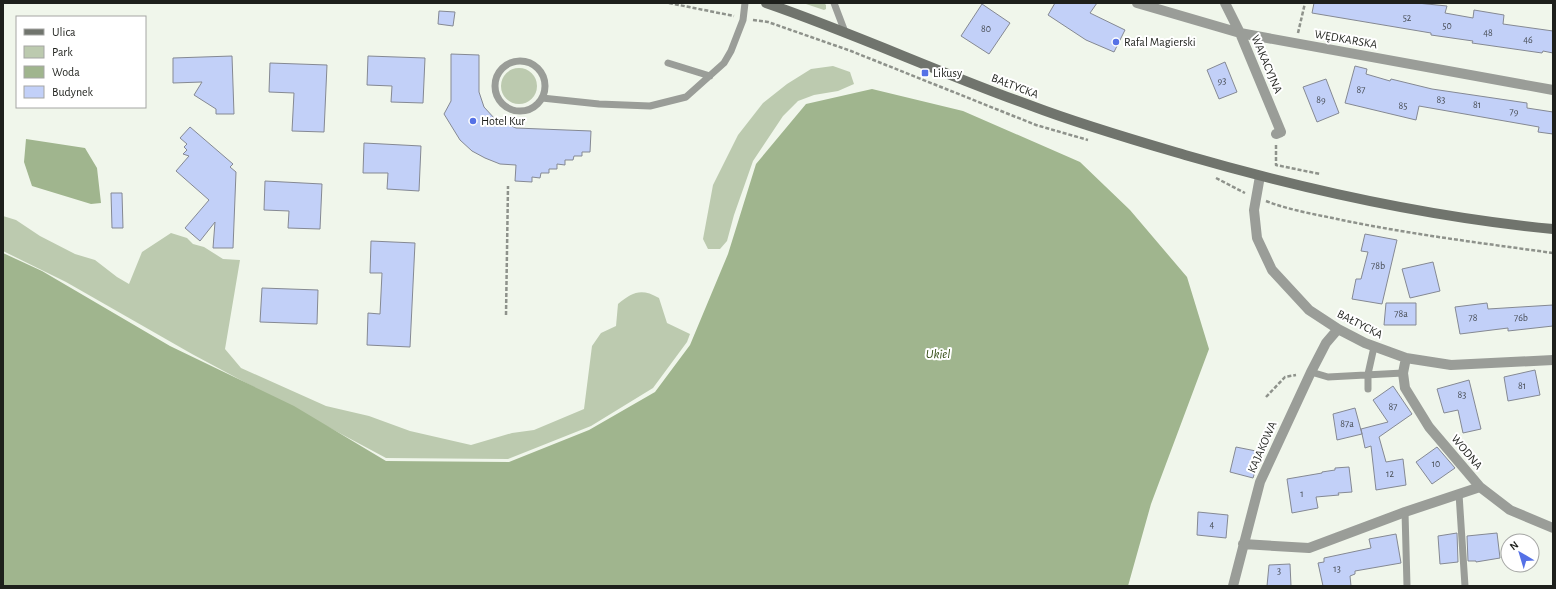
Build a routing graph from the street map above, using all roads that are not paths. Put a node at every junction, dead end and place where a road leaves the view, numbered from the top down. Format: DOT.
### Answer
graph roads {
  1 [pos="745,3"];
  2 [pos="766,3"];
  3 [pos="834,3"];
  4 [pos="1137,3"];
  5 [pos="1225,3"];
  6 [pos="845,32"];
  7 [pos="1240,33"];
  8 [pos="668,63"];
  9 [pos="710,76"];
  10 [pos="1553,90"];
  11 [pos="542,98"];
  12 [pos="1276,134"];
  13 [pos="1260,176"];
  14 [pos="1553,229"];
  15 [pos="1338,330"];
  16 [pos="1374,347"];
  17 [pos="1406,358"];
  18 [pos="1553,360"];
  19 [pos="1311,372"];
  20 [pos="1403,373"];
  21 [pos="1368,374"];
  22 [pos="1368,389"];
  23 [pos="1480,487"];
  24 [pos="1459,494"];
  25 [pos="1405,512"];
  26 [pos="1553,528"];
  27 [pos="1243,544"];
  28 [pos="1233,586"];
  29 [pos="1408,586"];
  30 [pos="1465,586"];
  1 -- 9 [label="lane"];
  2 -- 6 [label="main road, BAŁTYCKA"];
  3 -- 6 [label="lane"];
  4 -- 7 [label="street, WĘDKARSKA"];
  5 -- 7 [label="street, WAKACYJNA"];
  6 -- 13 [label="main road, BAŁTYCKA"];
  7 -- 10 [label="street, WĘDKARSKA"];
  7 -- 12 [label="street, WAKACYJNA"];
  8 -- 9 [label="lane"];
  9 -- 11 [label="lane"];
  11 -- 11 [label="lane"];
  13 -- 14 [label="main road, BAŁTYCKA"];
  13 -- 15 [label="street, BAŁTYCKA"];
  15 -- 16 [label="street, BAŁTYCKA"];
  15 -- 19 [label="street, KAJAKOWA"];
  16 -- 17 [label="street, BAŁTYCKA"];
  16 -- 21 [label="lane"];
  17 -- 18 [label="street, BAŁTYCKA"];
  17 -- 20 [label="street, WODNA"];
  19 -- 21 [label="lane"];
  19 -- 27 [label="street, KAJAKOWA"];
  20 -- 21 [label="lane"];
  20 -- 23 [label="street, WODNA"];
  21 -- 22 [label="lane"];
  23 -- 24 [label="street"];
  23 -- 26 [label="street, WODNA"];
  24 -- 25 [label="street"];
  24 -- 30 [label="lane"];
  25 -- 27 [label="street"];
  25 -- 29 [label="lane"];
  27 -- 28 [label="street, KAJAKOWA"];
}
